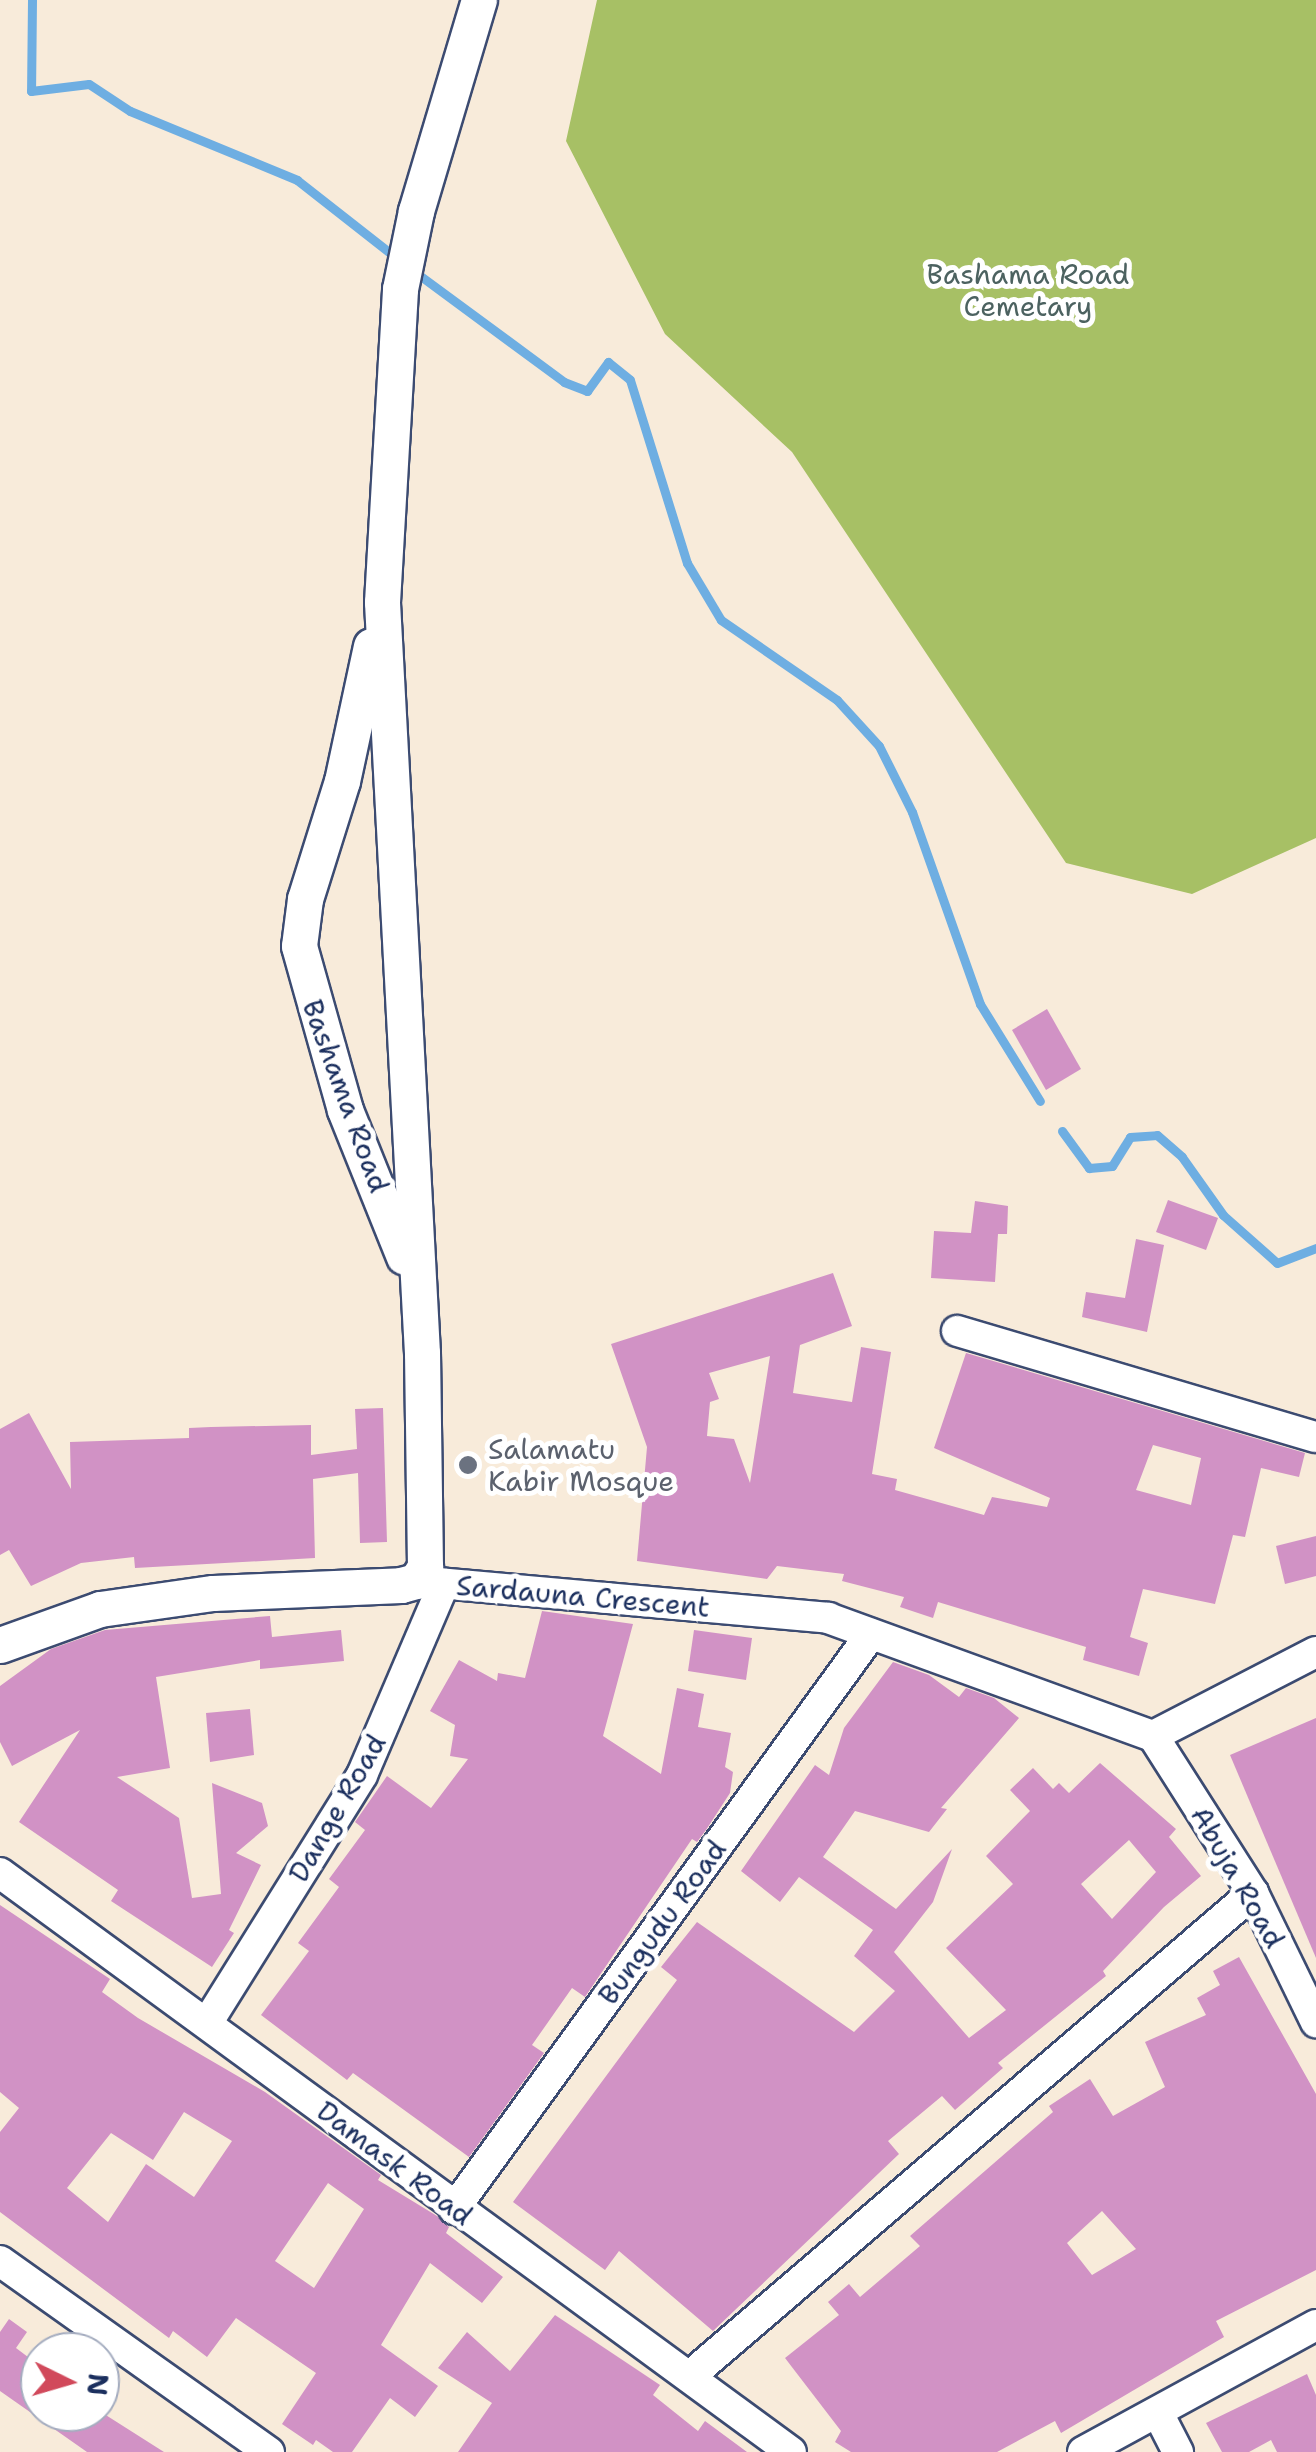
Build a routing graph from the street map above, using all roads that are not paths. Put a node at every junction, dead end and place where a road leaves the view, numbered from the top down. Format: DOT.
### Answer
graph roads {
  1 [pos="479,0"];
  2 [pos="382,602"];
  3 [pos="418,1296"];
  4 [pos="957,1331"];
  5 [pos="1316,1437"];
  6 [pos="430,1582"];
  7 [pos="871,1634"];
  8 [pos="0,1646"];
  9 [pos="1316,1652"];
  10 [pos="1153,1736"];
  11 [pos="0,1872"];
  12 [pos="1252,1894"];
  13 [pos="209,2020"];
  14 [pos="1316,2022"];
  15 [pos="454,2209"];
  16 [pos="0,2261"];
  17 [pos="1316,2325"];
  18 [pos="690,2376"];
  19 [pos="1158,2412"];
  20 [pos="269,2452"];
  21 [pos="790,2452"];
  22 [pos="1083,2452"];
  23 [pos="1178,2452"];
  1 -- 2 [label="street, Bashama Road"];
  2 -- 3 [label="street, Bashama Road"];
  2 -- 3 [label="street, Bashama Road"];
  3 -- 6 [label="street, Bashama Road"];
  4 -- 5 [label="street"];
  6 -- 7 [label="street, Sardauna Crescent"];
  6 -- 8 [label="street, Sardauna Crescent"];
  6 -- 13 [label="street, Dange Road"];
  7 -- 10 [label="street, Sardauna Crescent"];
  7 -- 15 [label="street, Bungudu Road"];
  9 -- 10 [label="street"];
  10 -- 12 [label="street, Abuja Road"];
  11 -- 13 [label="street, Damask Road"];
  12 -- 14 [label="street, Abuja Road"];
  12 -- 18 [label="street"];
  13 -- 15 [label="street, Damask Road"];
  15 -- 18 [label="street, Damask Road"];
  16 -- 20 [label="street"];
  17 -- 19 [label="street"];
  18 -- 21 [label="street, Damask Road"];
  19 -- 22 [label="street"];
  19 -- 23 [label="street"];
}
